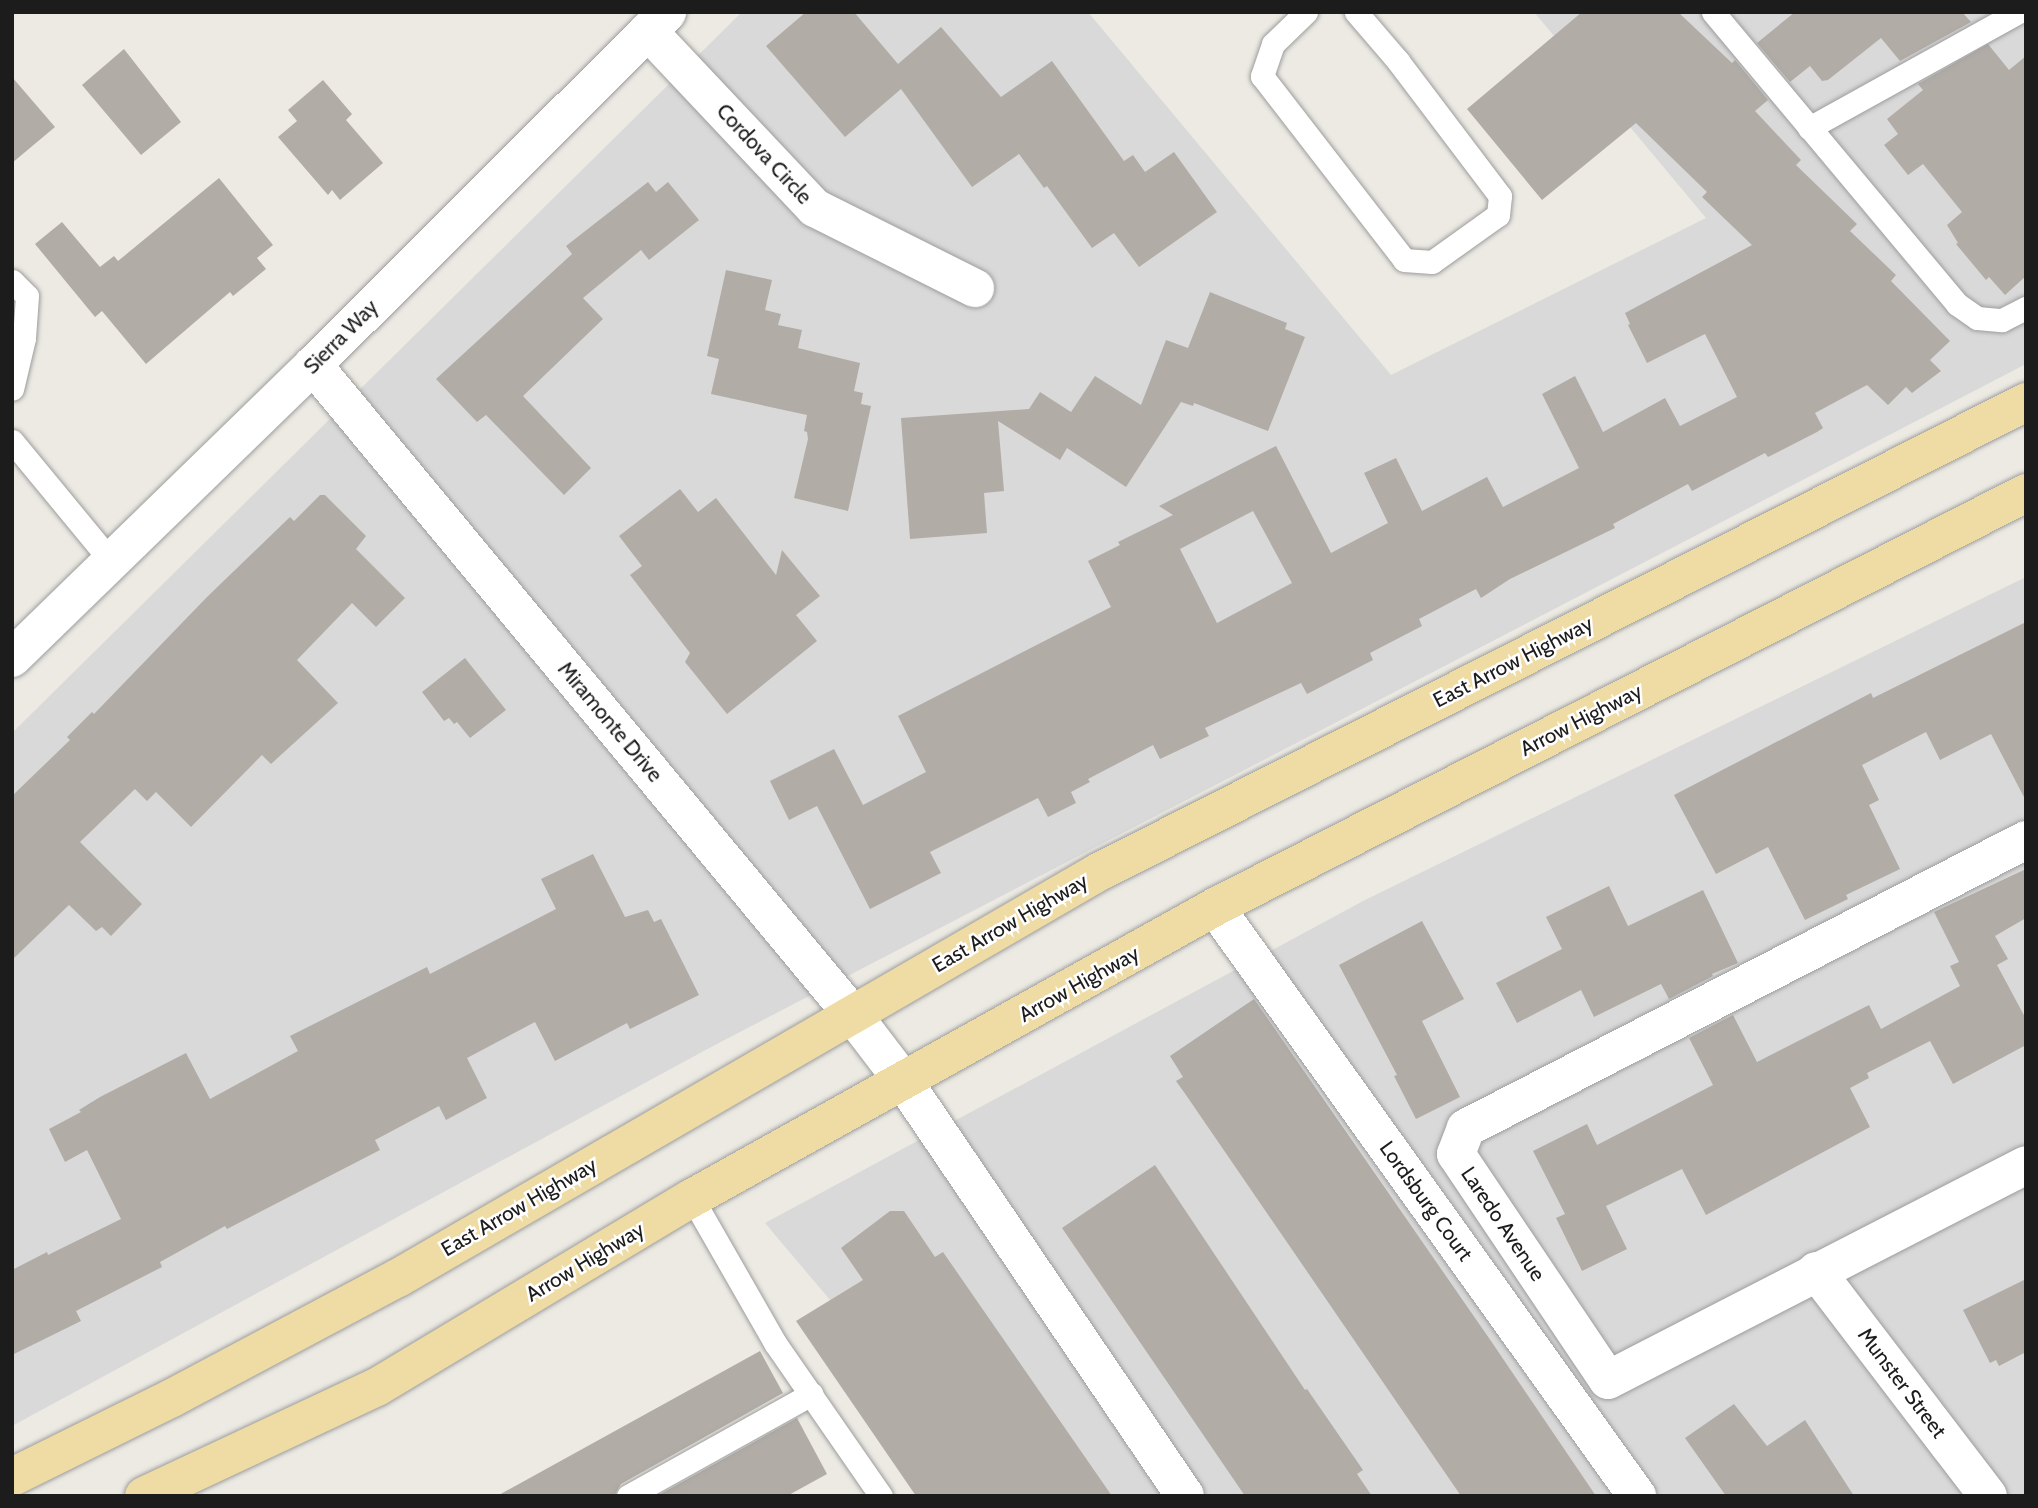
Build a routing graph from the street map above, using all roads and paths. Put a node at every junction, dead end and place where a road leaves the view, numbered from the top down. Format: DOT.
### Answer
graph roads {
  1 [pos="1306,12"];
  2 [pos="1356,12"];
  3 [pos="1713,12"];
  4 [pos="2018,12"];
  5 [pos="657,22"];
  6 [pos="1808,128"];
  7 [pos="12,281"];
  8 [pos="975,288"];
  9 [pos="2026,308"];
  10 [pos="313,365"];
  11 [pos="12,389"];
  12 [pos="2026,402"];
  13 [pos="12,441"];
  14 [pos="2026,494"];
  15 [pos="111,561"];
  16 [pos="12,658"];
  17 [pos="2026,840"];
  18 [pos="1215,907"];
  19 [pos="852,1014"];
  20 [pos="904,1082"];
  21 [pos="2026,1165"];
  22 [pos="692,1198"];
  23 [pos="1816,1271"];
  24 [pos="811,1394"];
  25 [pos="12,1477"];
  26 [pos="144,1496"];
  27 [pos="628,1496"];
  28 [pos="881,1496"];
  29 [pos="1185,1496"];
  30 [pos="1637,1496"];
  31 [pos="1988,1496"];
  1 -- 2 [label="lane"];
  3 -- 6 [label="lane"];
  4 -- 6 [label="lane"];
  5 -- 8 [label="street, Cordova Circle"];
  5 -- 10 [label="street, Sierra Way"];
  6 -- 9 [label="lane"];
  7 -- 11 [label="lane"];
  10 -- 15 [label="street, Sierra Way"];
  10 -- 19 [label="street, Miramonte Drive"];
  12 -- 19 [label="main road, East Arrow Highway"];
  13 -- 15 [label="lane"];
  14 -- 18 [label="main road, Arrow Highway"];
  15 -- 16 [label="street, Sierra Way"];
  17 -- 23 [label="street, Laredo Avenue"];
  18 -- 20 [label="main road, Arrow Highway"];
  18 -- 30 [label="street, Lordsburg Court"];
  19 -- 20 [label="street, Miramonte Drive"];
  19 -- 25 [label="main road, East Arrow Highway"];
  20 -- 22 [label="main road, Arrow Highway"];
  20 -- 29 [label="street"];
  21 -- 23 [label="street, Laredo Avenue"];
  22 -- 24 [label="lane"];
  22 -- 26 [label="main road, Arrow Highway"];
  23 -- 31 [label="street, Munster Street"];
  24 -- 27 [label="lane"];
  24 -- 28 [label="lane"];
}
